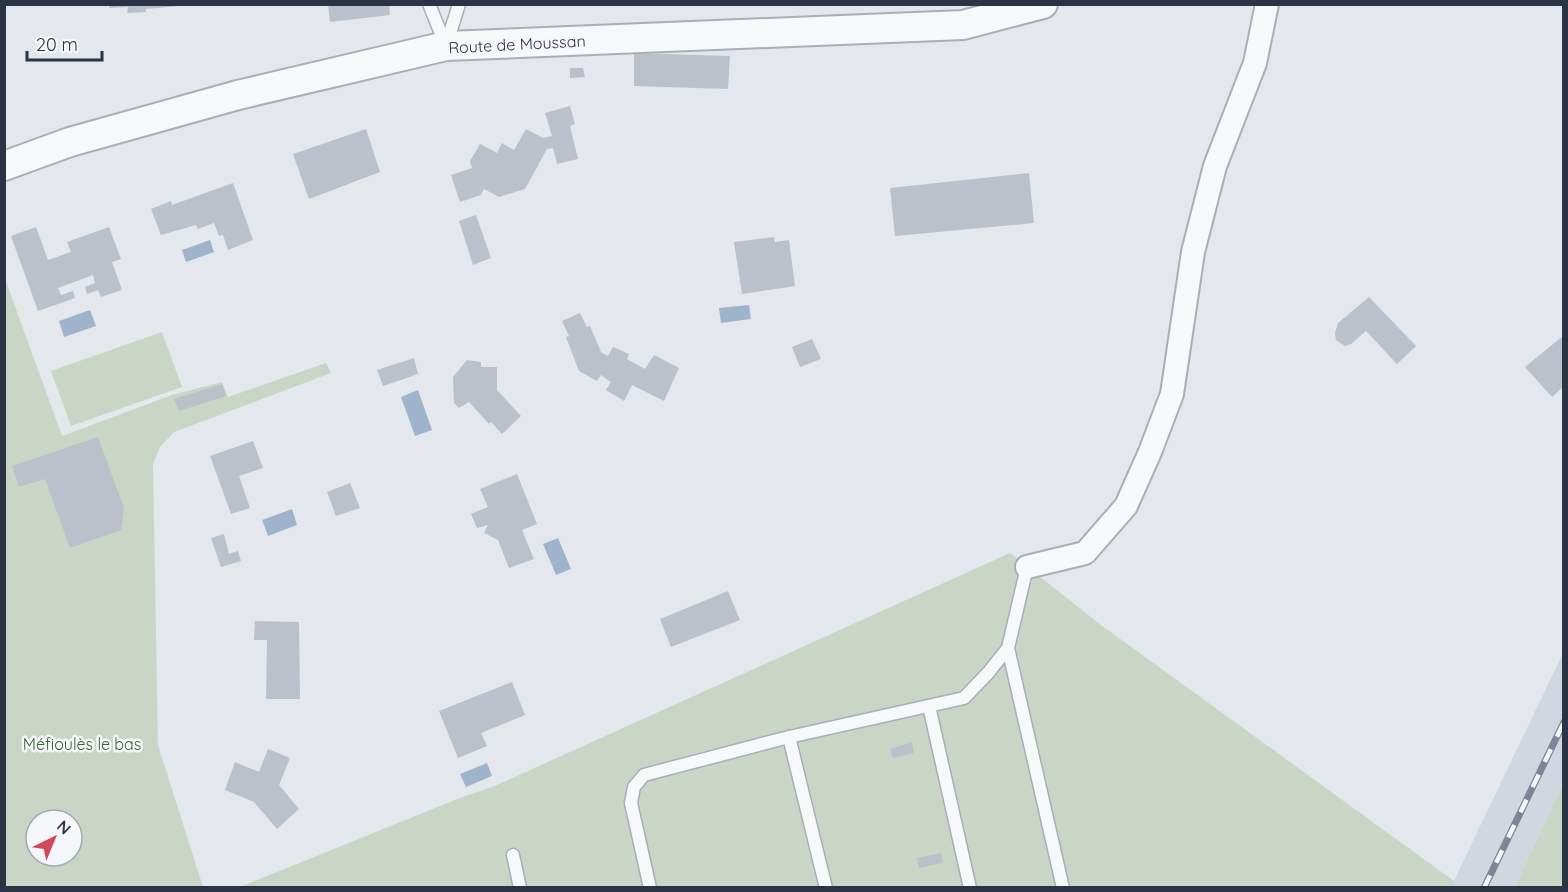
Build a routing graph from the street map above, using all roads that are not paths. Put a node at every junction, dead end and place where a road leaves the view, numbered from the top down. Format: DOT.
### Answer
graph roads {
  1 [pos="429,4"];
  2 [pos="459,4"];
  3 [pos="1043,4"];
  4 [pos="1267,4"];
  5 [pos="446,46"];
  6 [pos="4,166"];
  7 [pos="1026,567"];
  8 [pos="1008,648"];
  9 [pos="929,706"];
  10 [pos="789,737"];
  11 [pos="513,855"];
  12 [pos="520,888"];
  13 [pos="650,888"];
  14 [pos="826,888"];
  15 [pos="970,888"];
  16 [pos="1062,888"];
  1 -- 5 [label="lane"];
  2 -- 5 [label="lane"];
  3 -- 5 [label="street, Route de Moussan"];
  4 -- 7 [label="street"];
  5 -- 6 [label="street, Route de Moussan"];
  7 -- 8 [label="lane"];
  8 -- 9 [label="lane"];
  8 -- 16 [label="lane"];
  9 -- 10 [label="lane"];
  9 -- 15 [label="lane"];
  10 -- 13 [label="lane"];
  10 -- 14 [label="lane"];
  11 -- 12 [label="lane"];
}
